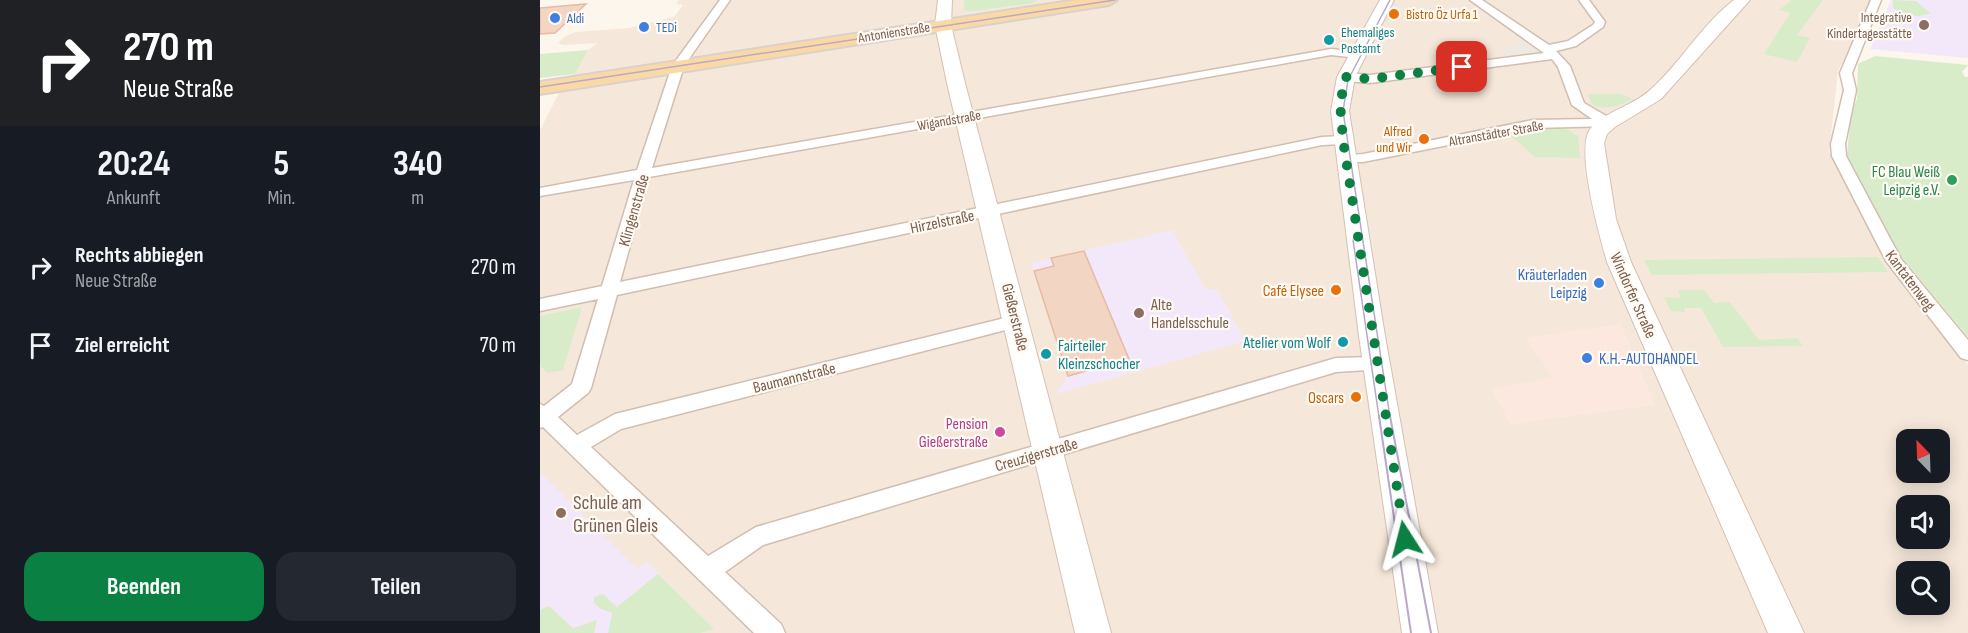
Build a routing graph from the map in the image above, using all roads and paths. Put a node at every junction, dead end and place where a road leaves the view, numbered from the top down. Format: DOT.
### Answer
graph roads {
  1 [pos="725,0"];
  2 [pos="945,0"];
  3 [pos="1109,0"];
  4 [pos="1387,0"];
  5 [pos="1475,0"];
  6 [pos="1584,0"];
  7 [pos="1743,0"];
  8 [pos="1876,0"];
  9 [pos="1055,4"];
  10 [pos="943,25"];
  11 [pos="1551,52"];
  12 [pos="678,65"];
  13 [pos="1352,66"];
  14 [pos="540,86"];
  15 [pos="965,118"];
  16 [pos="1608,123"];
  17 [pos="1345,149"];
  18 [pos="643,174"];
  19 [pos="540,192"];
  20 [pos="989,211"];
  21 [pos="610,290"];
  22 [pos="540,305"];
  23 [pos="1017,321"];
  24 [pos="1968,353"];
  25 [pos="1376,364"];
  26 [pos="542,416"];
  27 [pos="576,446"];
  28 [pos="1049,451"];
  29 [pos="706,571"];
  30 [pos="772,633"];
  31 [pos="1094,633"];
  32 [pos="1420,633"];
  33 [pos="1786,633"];
  1 -- 12 [label="street, Klingenstraße"];
  2 -- 10 [label="street, Gießerstraße"];
  3 -- 9 [label="main road, Antonienstraße"];
  4 -- 13 [label="street"];
  5 -- 11 [label="street"];
  6 -- 11 [label="street, Wigandstraße"];
  7 -- 16 [label="street, Altranstädter Straße"];
  8 -- 24 [label="street, Kantatenweg"];
  9 -- 10 [label="main road, Antonienstraße"];
  10 -- 12 [label="main road, Antonienstraße"];
  10 -- 15 [label="street, Gießerstraße"];
  11 -- 13 [label="street, Wigandstraße"];
  11 -- 16 [label="street"];
  12 -- 14 [label="main road, Antonienstraße"];
  12 -- 18 [label="street, Klingenstraße"];
  13 -- 15 [label="street, Wigandstraße"];
  13 -- 17 [label="street"];
  15 -- 18 [label="street, Wigandstraße"];
  15 -- 20 [label="street, Gießerstraße"];
  16 -- 17 [label="street, Altranstädter Straße"];
  16 -- 33 [label="street, Windorfer Straße"];
  17 -- 20 [label="street, Hirzelstraße"];
  17 -- 25 [label="street"];
  18 -- 19 [label="street, Wigandstraße"];
  18 -- 21 [label="street, Klingenstraße"];
  20 -- 21 [label="street, Hirzelstraße"];
  20 -- 23 [label="street, Gießerstraße"];
  21 -- 22 [label="street, Hirzelstraße"];
  21 -- 26 [label="street, Klingenstraße"];
  23 -- 27 [label="street, Baumannstraße"];
  23 -- 28 [label="street, Gießerstraße"];
  25 -- 28 [label="street, Creuzigerstraße"];
  25 -- 32 [label="street"];
  26 -- 27 [label="street"];
  27 -- 29 [label="street"];
  28 -- 29 [label="street, Creuzigerstraße"];
  28 -- 31 [label="street, Gießerstraße"];
  29 -- 30 [label="street"];
}
